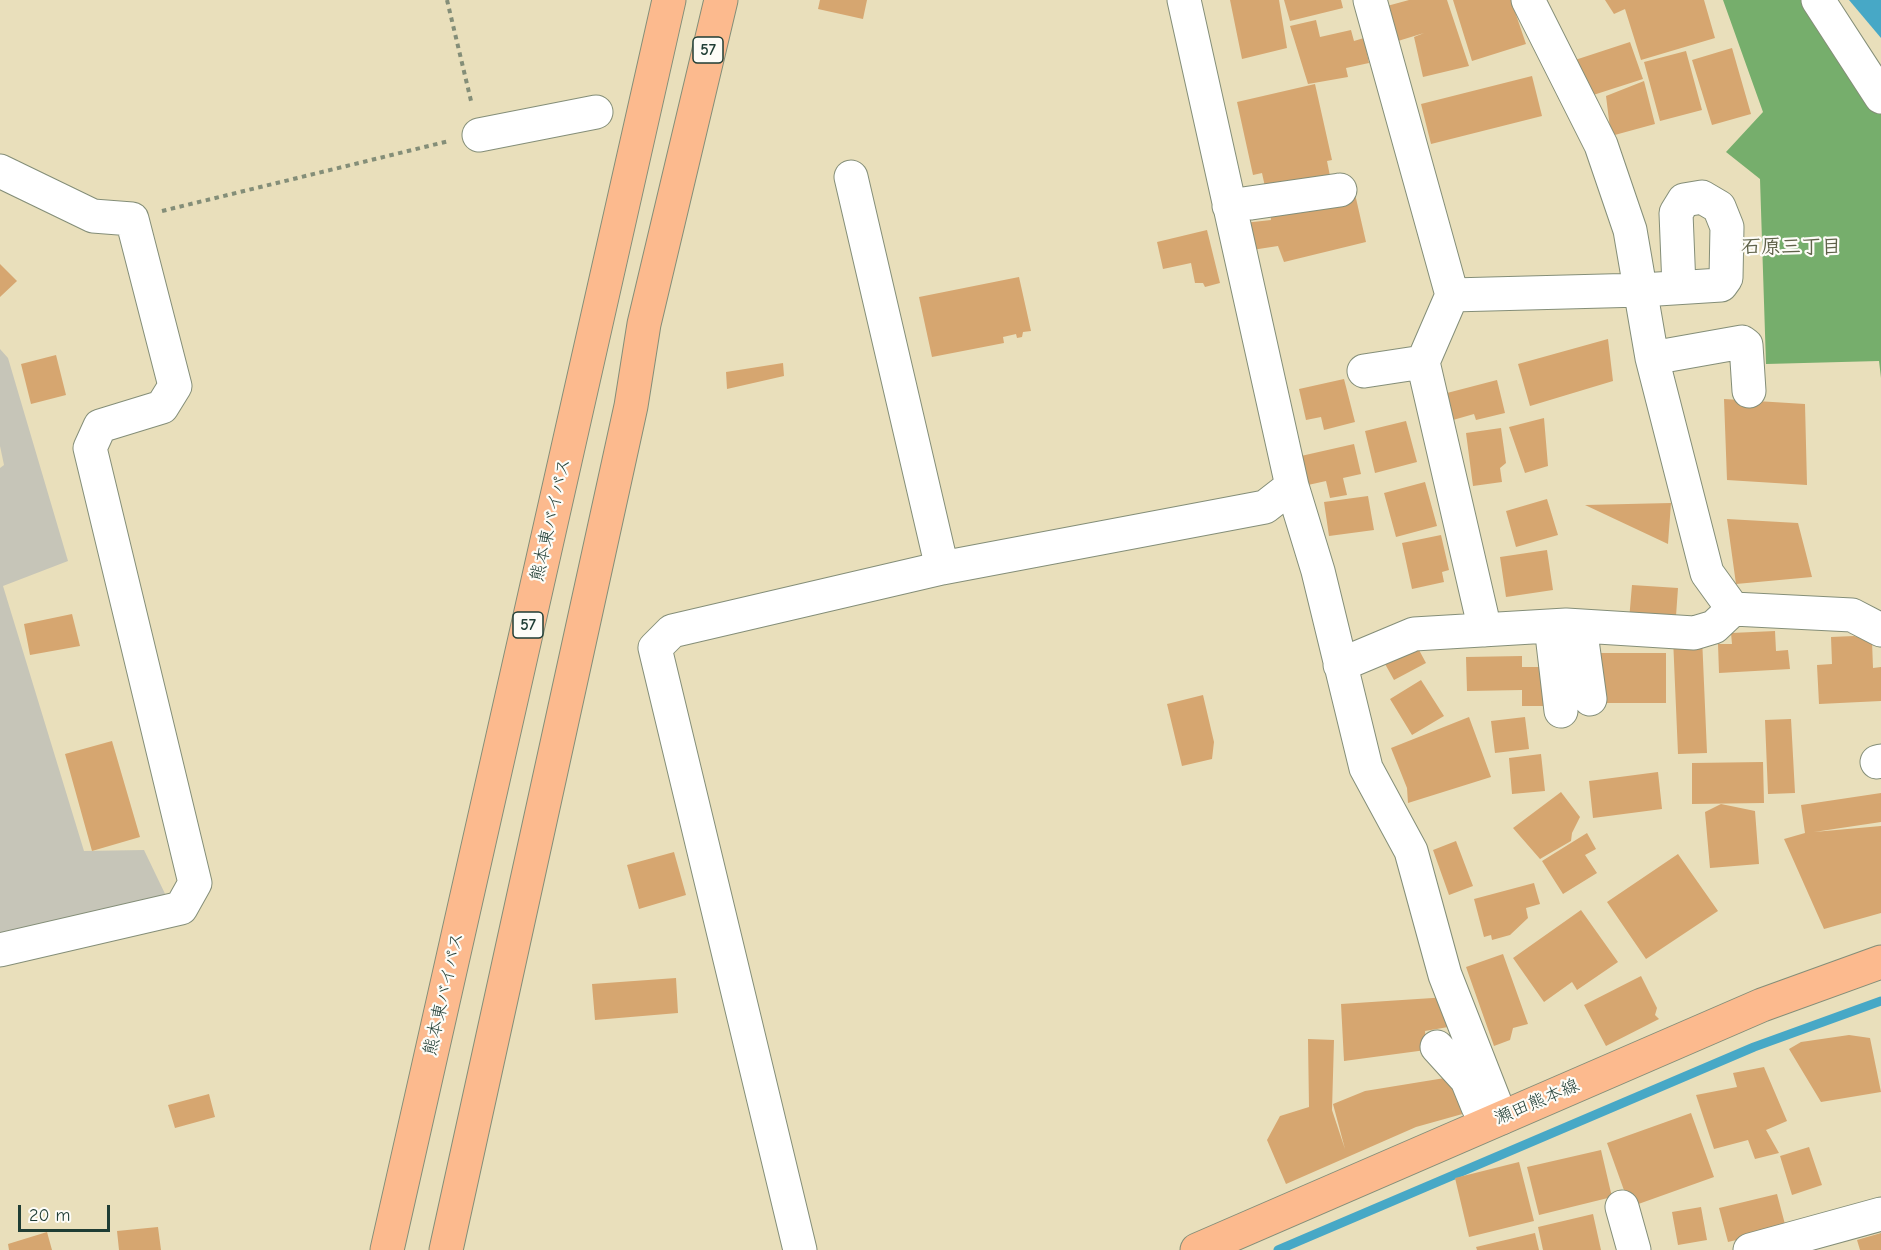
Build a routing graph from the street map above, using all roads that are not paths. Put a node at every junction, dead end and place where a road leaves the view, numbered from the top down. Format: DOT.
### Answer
graph roads {
  1 [pos="669,0"];
  2 [pos="721,0"];
  3 [pos="1184,0"];
  4 [pos="1370,0"];
  5 [pos="1528,0"];
  6 [pos="1818,0"];
  7 [pos="1881,97"];
  8 [pos="596,112"];
  9 [pos="479,135"];
  10 [pos="0,171"];
  11 [pos="851,177"];
  12 [pos="1329,192"];
  13 [pos="1240,204"];
  14 [pos="1679,287"];
  15 [pos="1642,290"];
  16 [pos="1452,296"];
  17 [pos="1652,358"];
  18 [pos="1423,362"];
  19 [pos="1364,371"];
  20 [pos="1749,391"];
  21 [pos="1293,486"];
  22 [pos="942,568"];
  23 [pos="1733,609"];
  24 [pos="1565,626"];
  25 [pos="1485,630"];
  26 [pos="1881,630"];
  27 [pos="1340,664"];
  28 [pos="1576,705"];
  29 [pos="0,950"];
  30 [pos="1881,962"];
  31 [pos="1437,1047"];
  32 [pos="1493,1122"];
  33 [pos="1622,1207"];
  34 [pos="1881,1214"];
  35 [pos="387,1250"];
  36 [pos="446,1250"];
  37 [pos="800,1250"];
  38 [pos="1197,1250"];
  39 [pos="1634,1250"];
  40 [pos="1750,1250"];
  1 -- 35 [label="main road, 熊本東バイパス / 57"];
  2 -- 36 [label="main road, 57"];
  3 -- 13 [label="street"];
  4 -- 16 [label="street"];
  5 -- 15 [label="street"];
  6 -- 7 [label="street"];
  8 -- 9 [label="street"];
  10 -- 29 [label="street"];
  11 -- 22 [label="street"];
  12 -- 13 [label="street"];
  13 -- 21 [label="street"];
  14 -- 15 [label="street"];
  15 -- 16 [label="street"];
  15 -- 17 [label="street"];
  16 -- 18 [label="street"];
  17 -- 20 [label="street"];
  17 -- 23 [label="street"];
  18 -- 19 [label="street"];
  18 -- 25 [label="street"];
  21 -- 22 [label="street"];
  21 -- 27 [label="street"];
  22 -- 37 [label="street"];
  23 -- 24 [label="street"];
  23 -- 26 [label="street"];
  24 -- 25 [label="street"];
  24 -- 28 [label="street"];
  25 -- 27 [label="street"];
  27 -- 32 [label="street"];
  30 -- 32 [label="main road, 瀬田熊本線"];
  31 -- 32 [label="street"];
  32 -- 38 [label="main road, 瀬田熊本線"];
  33 -- 39 [label="street"];
  34 -- 40 [label="street"];
}
